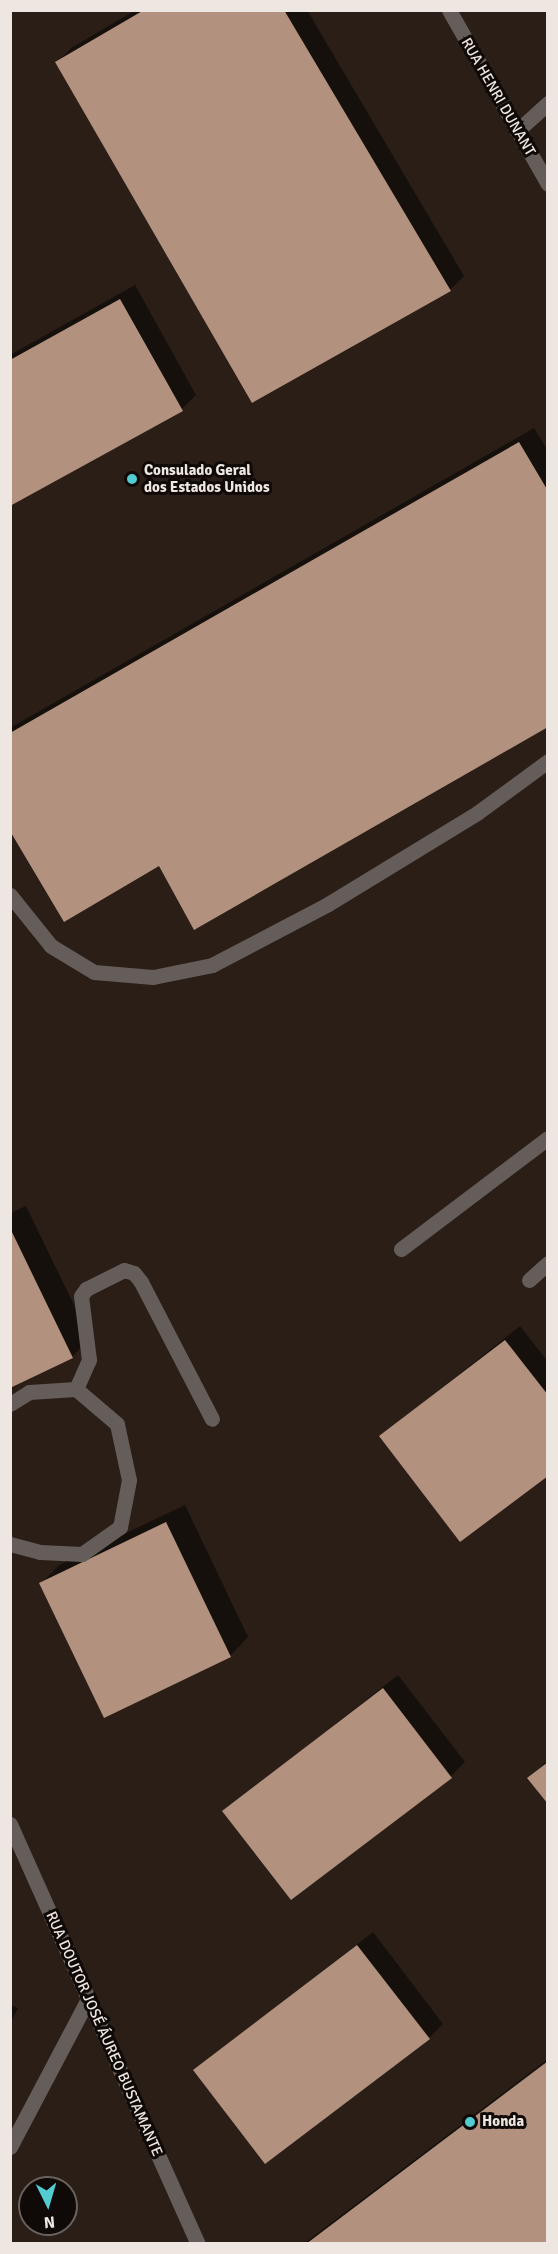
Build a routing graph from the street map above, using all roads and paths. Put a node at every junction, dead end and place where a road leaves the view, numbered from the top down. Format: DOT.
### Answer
graph roads {
  1 [pos="449,10"];
  2 [pos="548,103"];
  3 [pos="517,131"];
  4 [pos="548,184"];
  5 [pos="548,761"];
  6 [pos="10,895"];
  7 [pos="548,1138"];
  8 [pos="401,1249"];
  9 [pos="548,1263"];
  10 [pos="529,1280"];
  11 [pos="75,1389"];
  12 [pos="10,1404"];
  13 [pos="212,1419"];
  14 [pos="10,1544"];
  15 [pos="10,1824"];
  16 [pos="88,1999"];
  17 [pos="10,2147"];
  18 [pos="198,2244"];
  1 -- 3 [label="street, RUA HENRI DUNANT"];
  2 -- 3 [label="street"];
  3 -- 4 [label="street, RUA HENRI DUNANT"];
  5 -- 6 [label="street"];
  7 -- 8 [label="street"];
  9 -- 10 [label="street"];
  11 -- 12 [label="street"];
  11 -- 13 [label="street"];
  11 -- 14 [label="street"];
  15 -- 16 [label="street, RUA DOUTOR JOSÉ ÁUREO BUSTAMANTE"];
  16 -- 17 [label="street"];
  16 -- 18 [label="street, RUA DOUTOR JOSÉ ÁUREO BUSTAMANTE"];
}
